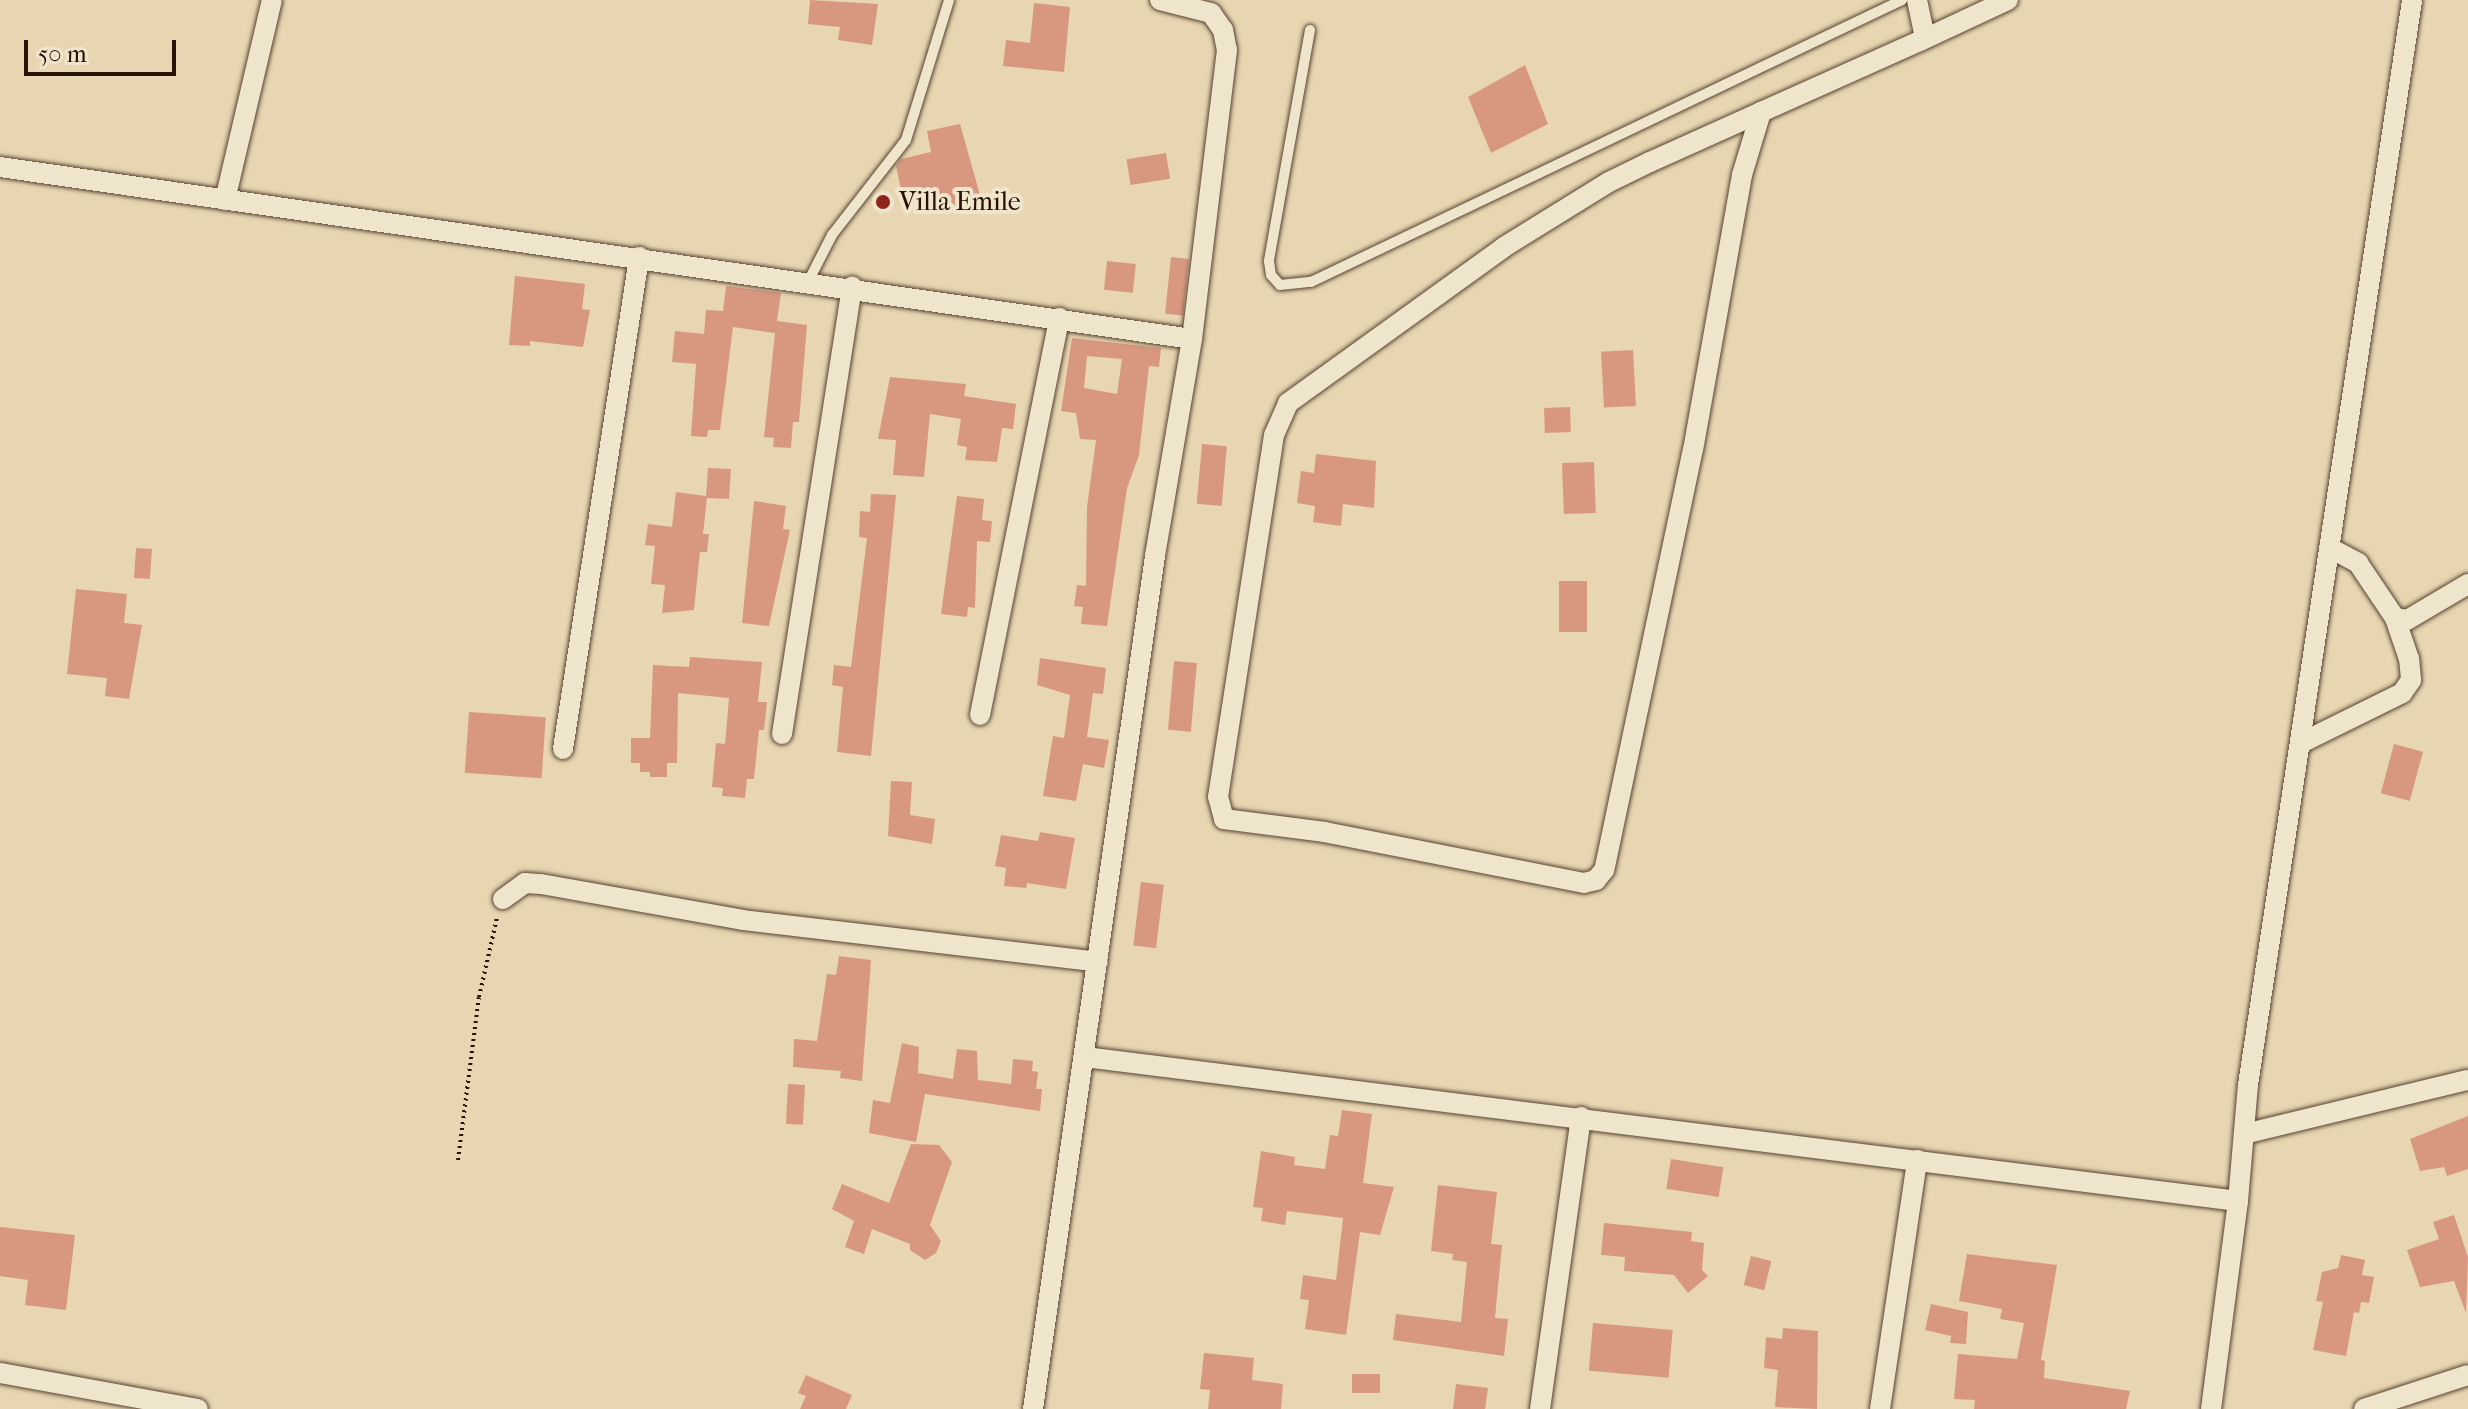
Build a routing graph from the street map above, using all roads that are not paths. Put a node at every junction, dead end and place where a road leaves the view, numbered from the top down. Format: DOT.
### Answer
graph roads {
  1 [pos="272,0"];
  2 [pos="949,0"];
  3 [pos="1160,0"];
  4 [pos="1902,0"];
  5 [pos="1917,0"];
  6 [pos="2008,0"];
  7 [pos="2412,0"];
  8 [pos="1310,30"];
  9 [pos="1925,38"];
  10 [pos="1761,112"];
  11 [pos="0,167"];
  12 [pos="225,200"];
  13 [pos="639,257"];
  14 [pos="809,280"];
  15 [pos="852,286"];
  16 [pos="1059,318"];
  17 [pos="1192,339"];
  18 [pos="2332,549"];
  19 [pos="2468,584"];
  20 [pos="2395,618"];
  21 [pos="980,715"];
  22 [pos="782,734"];
  23 [pos="2301,743"];
  24 [pos="563,749"];
  25 [pos="503,899"];
  26 [pos="1098,962"];
  27 [pos="1085,1057"];
  28 [pos="2468,1080"];
  29 [pos="1581,1117"];
  30 [pos="2244,1134"];
  31 [pos="1917,1160"];
  32 [pos="2238,1201"];
  33 [pos="0,1373"];
  34 [pos="2468,1375"];
  35 [pos="198,1409"];
  36 [pos="1033,1409"];
  37 [pos="1540,1409"];
  38 [pos="1880,1409"];
  39 [pos="2211,1409"];
  40 [pos="2364,1409"];
  1 -- 12 [label="street"];
  2 -- 14 [label="lane"];
  3 -- 17 [label="street"];
  4 -- 8 [label="lane"];
  5 -- 9 [label="street"];
  6 -- 9 [label="street"];
  7 -- 18 [label="street"];
  9 -- 10 [label="street"];
  10 -- 10 [label="street"];
  11 -- 12 [label="street"];
  12 -- 13 [label="street"];
  13 -- 14 [label="street"];
  13 -- 24 [label="street"];
  14 -- 15 [label="street"];
  15 -- 16 [label="street"];
  15 -- 22 [label="street"];
  16 -- 17 [label="street"];
  16 -- 21 [label="street"];
  17 -- 26 [label="street"];
  18 -- 20 [label="street"];
  18 -- 23 [label="street"];
  19 -- 20 [label="street"];
  20 -- 23 [label="street"];
  23 -- 30 [label="street"];
  25 -- 26 [label="street"];
  26 -- 27 [label="street"];
  27 -- 29 [label="street"];
  27 -- 36 [label="street"];
  28 -- 30 [label="street"];
  29 -- 31 [label="street"];
  29 -- 37 [label="street"];
  30 -- 32 [label="street"];
  31 -- 32 [label="street"];
  31 -- 38 [label="street"];
  32 -- 39 [label="street"];
  33 -- 35 [label="street"];
  34 -- 40 [label="street"];
}
